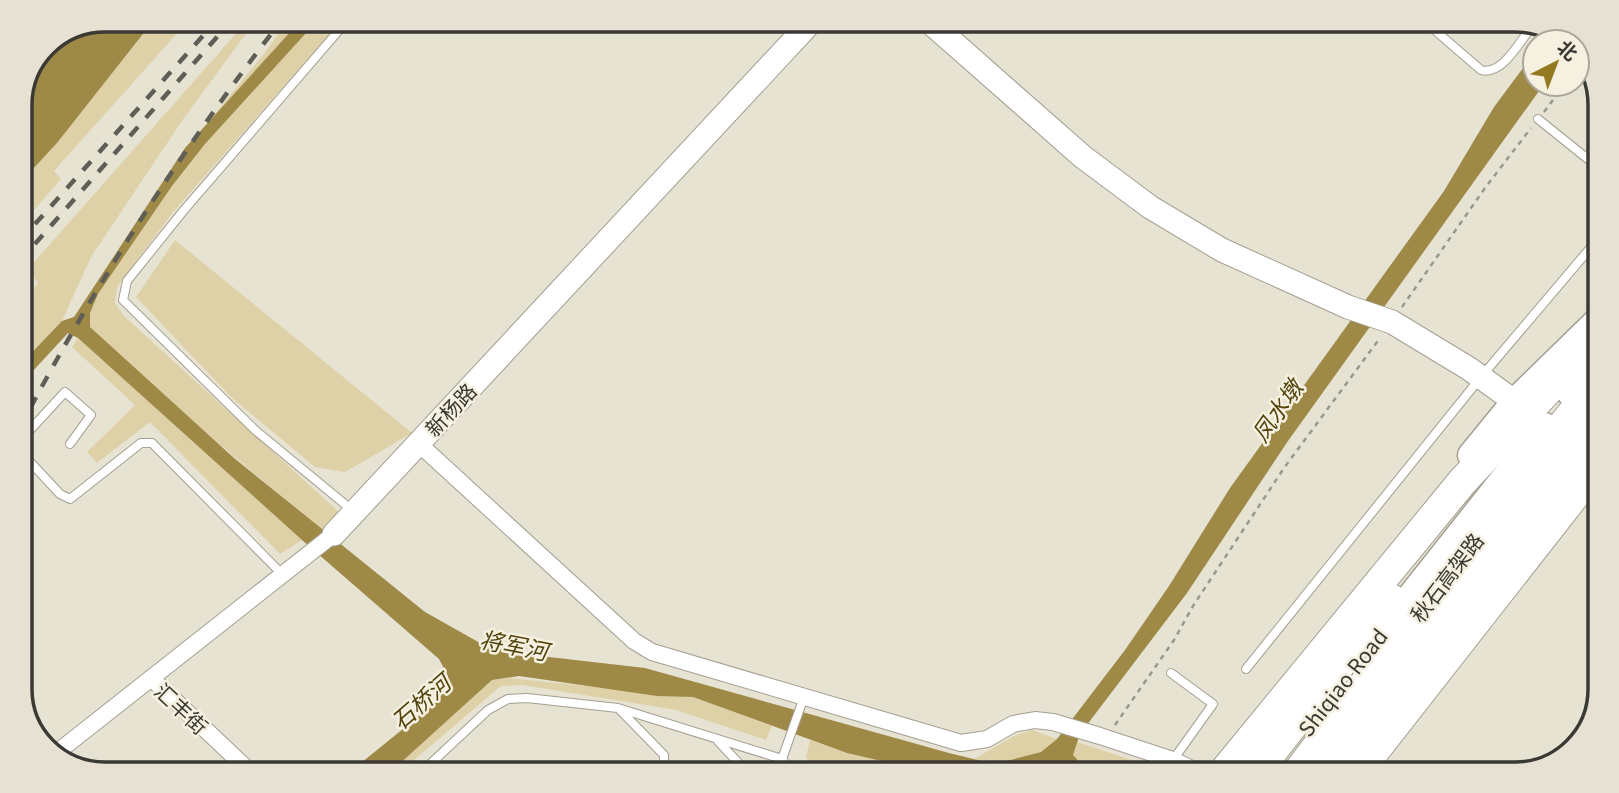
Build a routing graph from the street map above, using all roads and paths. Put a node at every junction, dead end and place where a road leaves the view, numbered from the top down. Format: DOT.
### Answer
graph roads {
  1 [pos="338,32"];
  2 [pos="802,32"];
  3 [pos="941,32"];
  4 [pos="1437,32"];
  5 [pos="1521,40"];
  6 [pos="1554,98"];
  7 [pos="1538,119"];
  8 [pos="1587,158"];
  9 [pos="1587,252"];
  10 [pos="1376,316"];
  11 [pos="1587,329"];
  12 [pos="1587,347"];
  13 [pos="1587,370"];
  14 [pos="1587,372"];
  15 [pos="1481,377"];
  16 [pos="1587,394"];
  17 [pos="1514,401"];
  18 [pos="32,428"];
  19 [pos="1588,440"];
  20 [pos="418,443"];
  21 [pos="70,444"];
  22 [pos="1588,458"];
  23 [pos="32,464"];
  24 [pos="1588,478"];
  25 [pos="355,512"];
  26 [pos="334,534"];
  27 [pos="282,574"];
  28 [pos="1246,670"];
  29 [pos="1171,673"];
  30 [pos="151,678"];
  31 [pos="804,698"];
  32 [pos="618,708"];
  33 [pos="1103,737"];
  34 [pos="716,738"];
  35 [pos="63,748"];
  36 [pos="782,759"];
  37 [pos="1173,760"];
  38 [pos="240,762"];
  39 [pos="432,762"];
  40 [pos="664,762"];
  41 [pos="738,762"];
  42 [pos="784,762"];
  43 [pos="1177,762"];
  44 [pos="1233,762"];
  45 [pos="1239,762"];
  46 [pos="1240,762"];
  47 [pos="1280,762"];
  48 [pos="1306,762"];
  49 [pos="1339,762"];
  50 [pos="1353,762"];
  51 [pos="1365,762"];
  1 -- 25 [label="lane"];
  2 -- 20 [label="street, 新杨路"];
  3 -- 10 [label="street"];
  4 -- 5 [label="lane"];
  6 -- 7 [label="path"];
  7 -- 8 [label="lane"];
  7 -- 10 [label="path"];
  9 -- 15 [label="lane"];
  10 -- 15 [label="street"];
  10 -- 33 [label="path"];
  11 -- 17 [label="main road"];
  12 -- 45 [label="highway"];
  13 -- 46 [label="highway"];
  14 -- 47 [label="main road, Shiqiao Road"];
  15 -- 17 [label="street"];
  15 -- 28 [label="lane"];
  16 -- 48 [label="highway, 秋石高架路"];
  17 -- 44 [label="main road"];
  18 -- 21 [label="lane"];
  19 -- 49 [label="highway, 秋石高架路"];
  20 -- 25 [label="street, 新杨路"];
  20 -- 31 [label="street"];
  22 -- 50 [label="main road"];
  23 -- 27 [label="lane"];
  24 -- 51 [label="highway"];
  25 -- 26 [label="street, 新杨路"];
  26 -- 27 [label="street, 新杨路"];
  27 -- 30 [label="street, 新杨路"];
  29 -- 37 [label="lane"];
  30 -- 35 [label="street, 新杨路"];
  30 -- 38 [label="street, 汇丰街"];
  31 -- 33 [label="street"];
  31 -- 36 [label="lane"];
  32 -- 34 [label="lane"];
  32 -- 39 [label="lane"];
  32 -- 40 [label="lane"];
  33 -- 37 [label="street"];
  34 -- 36 [label="lane"];
  34 -- 41 [label="lane"];
  36 -- 42 [label="lane"];
  37 -- 43 [label="street"];
}
